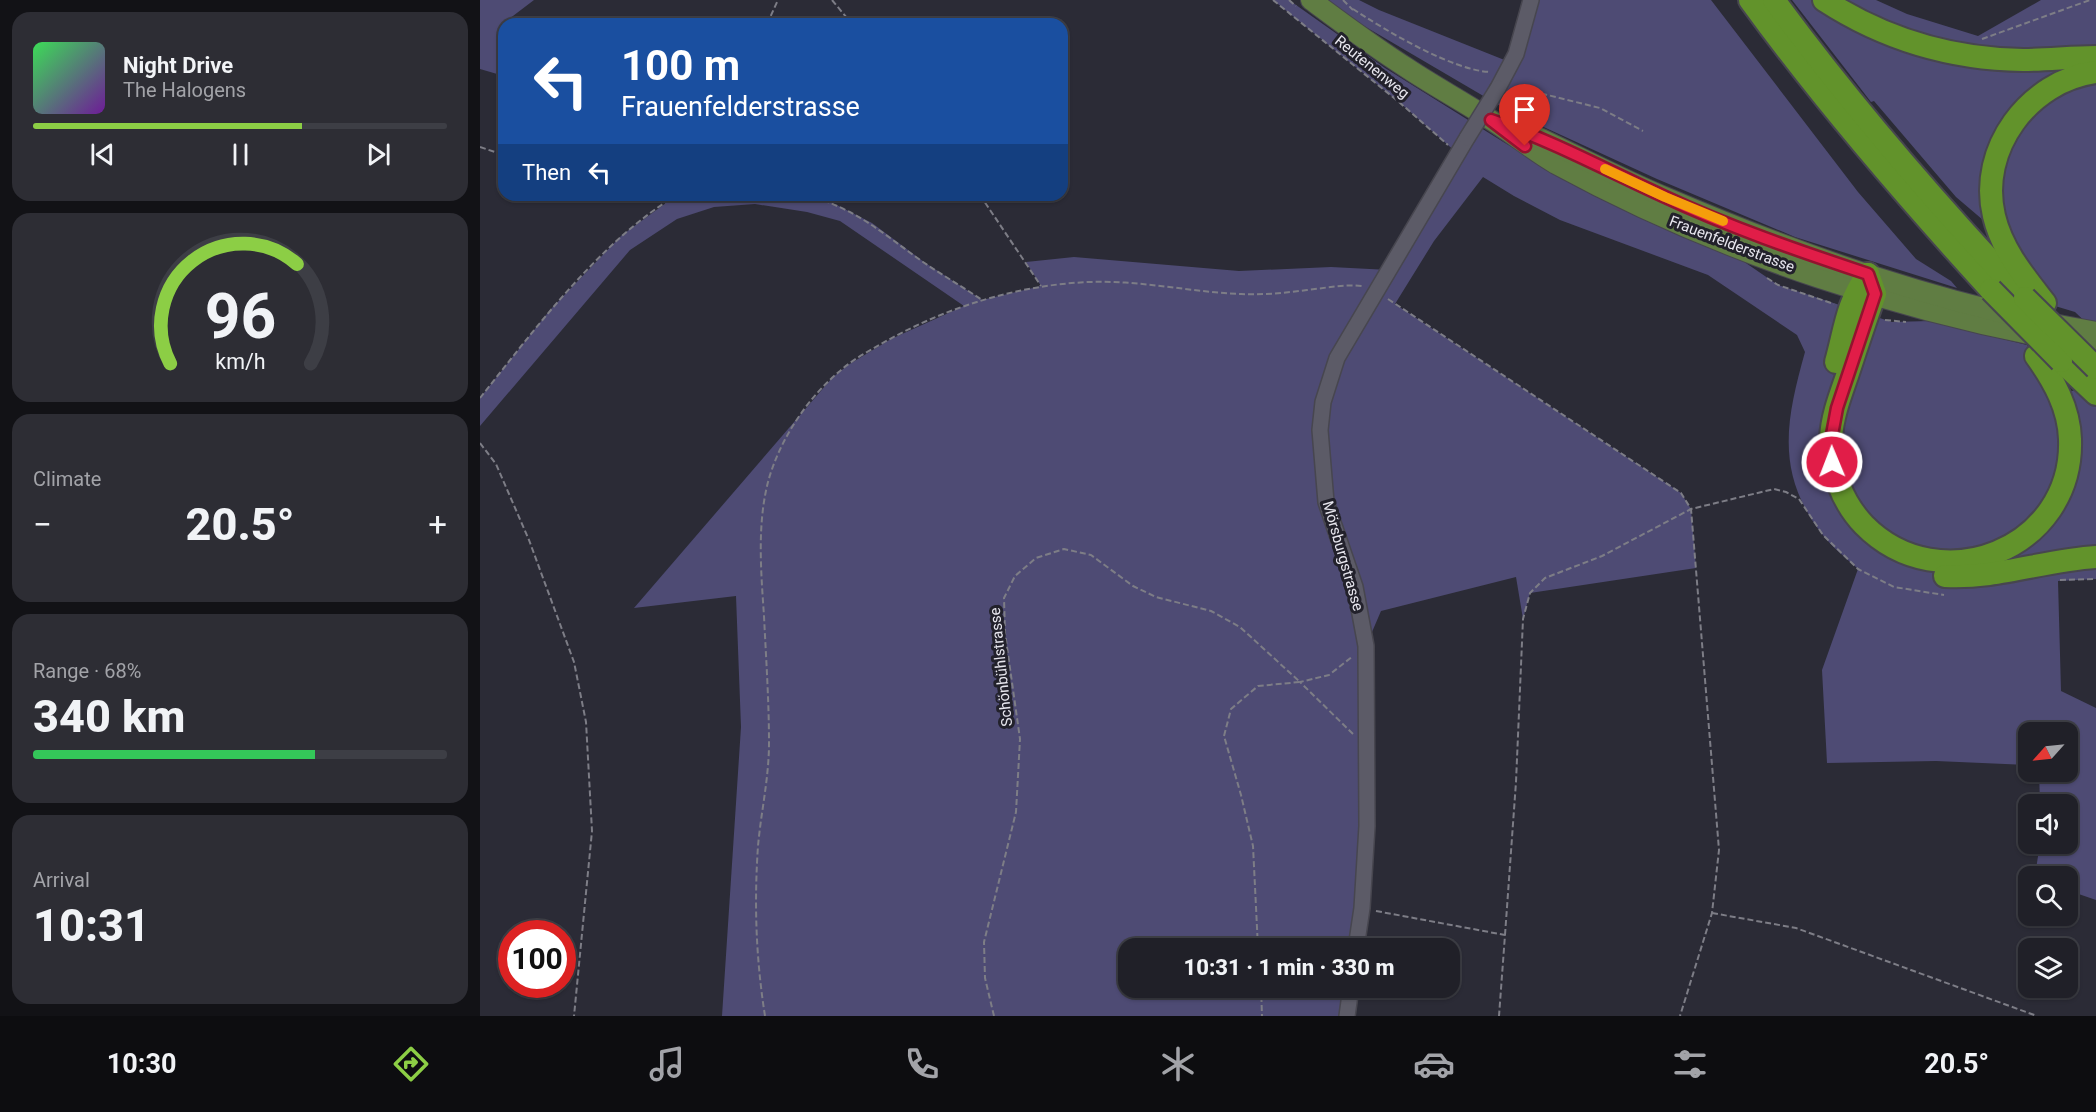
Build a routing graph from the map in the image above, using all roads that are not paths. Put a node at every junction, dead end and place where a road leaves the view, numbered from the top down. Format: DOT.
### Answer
graph roads {
  1 [pos="1311,0"];
  2 [pos="1531,0"];
  3 [pos="1750,0"];
  4 [pos="1774,0"];
  5 [pos="1824,0"];
  6 [pos="2096,57"];
  7 [pos="2096,72"];
  8 [pos="1866,286"];
  9 [pos="1982,287"];
  10 [pos="2035,300"];
  11 [pos="2096,332"];
  12 [pos="2096,346"];
  13 [pos="2096,368"];
  14 [pos="2096,394"];
  15 [pos="2096,557"];
  16 [pos="1358,938"];
  17 [pos="1349,998"];
  18 [pos="1347,1016"];
  1 -- 8 [label="main road, Frauenfelderstrasse"];
  2 -- 16 [label="street, Mörsburgstrasse, bridge"];
  3 -- 9 [label="highway"];
  4 -- 10 [label="highway"];
  5 -- 6 [label="highway"];
  7 -- 10 [label="highway"];
  8 -- 9 [label="highway"];
  8 -- 11 [label="main road, Frauenfelderstrasse"];
  8 -- 12 [label="main road, Frauenfelderstrasse"];
  8 -- 15 [label="highway"];
  9 -- 14 [label="highway, bridge"];
  10 -- 13 [label="highway, bridge"];
  17 -- 18 [label="street"];
}
